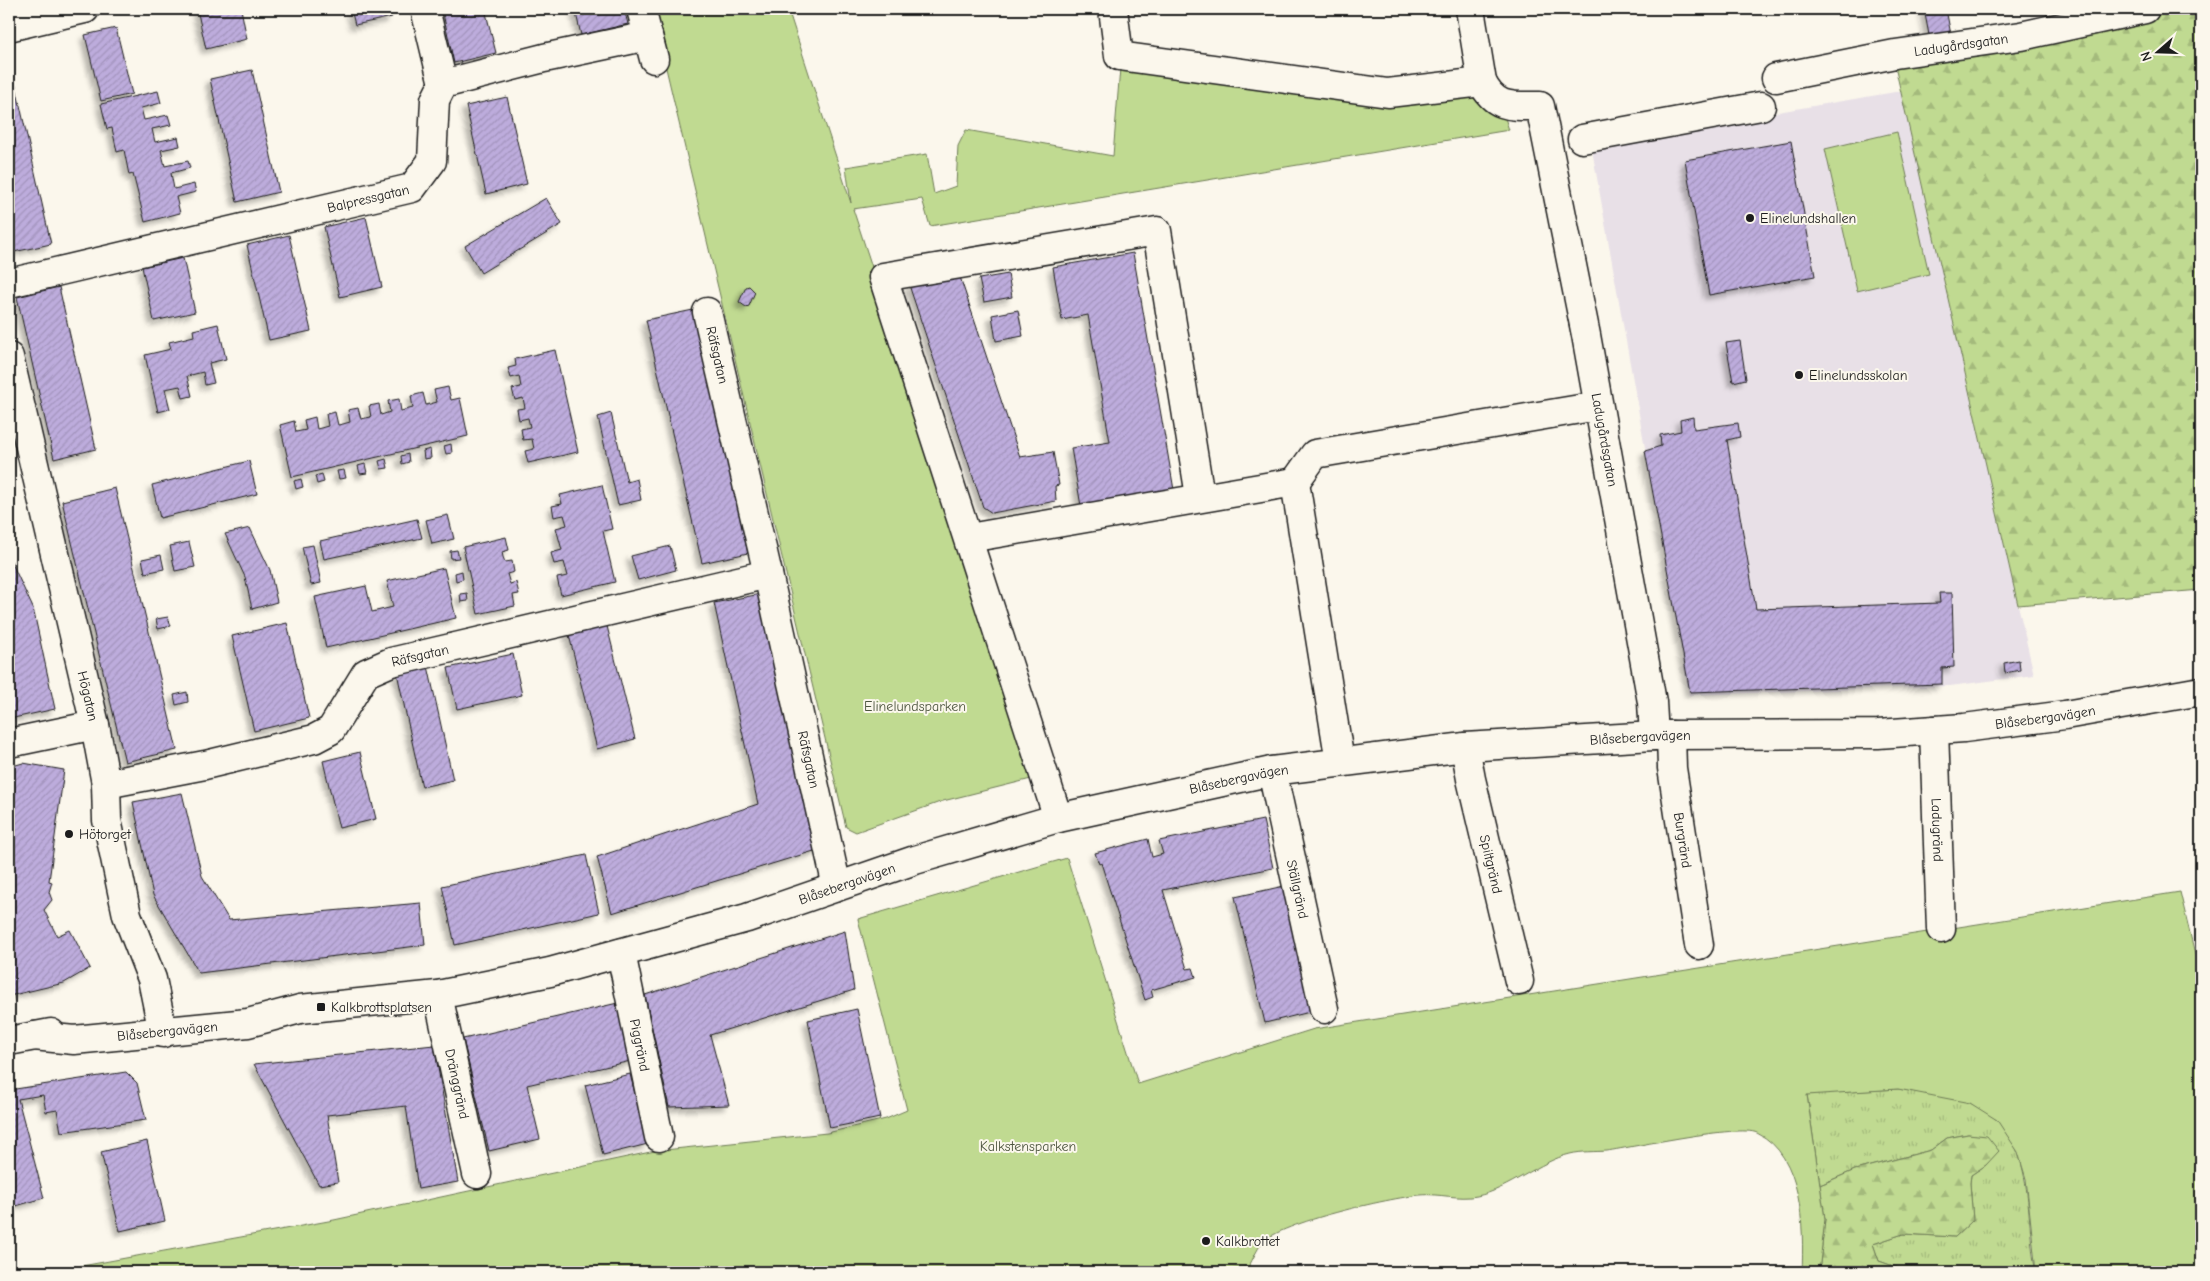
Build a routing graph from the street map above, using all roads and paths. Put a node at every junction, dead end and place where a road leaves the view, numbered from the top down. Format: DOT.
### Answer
graph roads {
  1 [pos="85,9"];
  2 [pos="425,9"];
  3 [pos="641,9"];
  4 [pos="1113,9"];
  5 [pos="1470,9"];
  6 [pos="2146,9"];
  7 [pos="9,27"];
  8 [pos="1776,78"];
  9 [pos="1482,82"];
  10 [pos="443,84"];
  11 [pos="1761,106"];
  12 [pos="1582,139"];
  13 [pos="9,283"];
  14 [pos="707,312"];
  15 [pos="9,357"];
  16 [pos="1598,406"];
  17 [pos="1295,482"];
  18 [pos="1200,496"];
  19 [pos="969,538"];
  20 [pos="768,574"];
  21 [pos="2201,691"];
  22 [pos="95,725"];
  23 [pos="1934,730"];
  24 [pos="1663,736"];
  25 [pos="9,743"];
  26 [pos="1465,746"];
  27 [pos="1340,762"];
  28 [pos="1272,771"];
  29 [pos="106,784"];
  30 [pos="1058,818"];
  31 [pos="837,887"];
  32 [pos="1941,929"];
  33 [pos="1699,945"];
  34 [pos="621,953"];
  35 [pos="1519,981"];
  36 [pos="438,995"];
  37 [pos="1324,1008"];
  38 [pos="161,1024"];
  39 [pos="21,1038"];
  40 [pos="659,1137"];
  41 [pos="477,1174"];
  1 -- 7 [label="street"];
  2 -- 10 [label="street"];
  3 -- 10 [label="street"];
  4 -- 9 [label="street"];
  5 -- 9 [label="street"];
  6 -- 8 [label="street, Ladugårdsgatan"];
  9 -- 16 [label="street, Ladugårdsgatan"];
  10 -- 13 [label="street, Balpressgatan"];
  11 -- 12 [label="street"];
  14 -- 20 [label="street, Räfsgatan"];
  15 -- 22 [label="street, Högatan"];
  16 -- 17 [label="street"];
  16 -- 24 [label="street, Ladugårdsgatan"];
  17 -- 18 [label="street"];
  17 -- 27 [label="street"];
  18 -- 19 [label="street"];
  18 -- 19 [label="street"];
  19 -- 30 [label="street"];
  20 -- 29 [label="street, Räfsgatan"];
  20 -- 31 [label="street, Räfsgatan"];
  21 -- 23 [label="street, Blåsebergavägen"];
  22 -- 25 [label="street"];
  22 -- 29 [label="street, Högatan"];
  23 -- 24 [label="street, Blåsebergavägen"];
  23 -- 32 [label="street, Ladugränd"];
  24 -- 26 [label="street, Blåsebergavägen"];
  24 -- 33 [label="street, Burgränd"];
  26 -- 27 [label="street, Blåsebergavägen"];
  26 -- 35 [label="street, Spiltgränd"];
  27 -- 28 [label="street, Blåsebergavägen"];
  28 -- 30 [label="street, Blåsebergavägen"];
  28 -- 37 [label="street, Ställgränd"];
  29 -- 38 [label="street, Högatan"];
  30 -- 31 [label="street, Blåsebergavägen"];
  31 -- 34 [label="street, Blåsebergavägen"];
  34 -- 36 [label="street, Blåsebergavägen"];
  34 -- 40 [label="street, Piggränd"];
  36 -- 38 [label="street, Blåsebergavägen"];
  36 -- 41 [label="street, Dränggränd"];
  38 -- 39 [label="street, Blåsebergavägen"];
}
